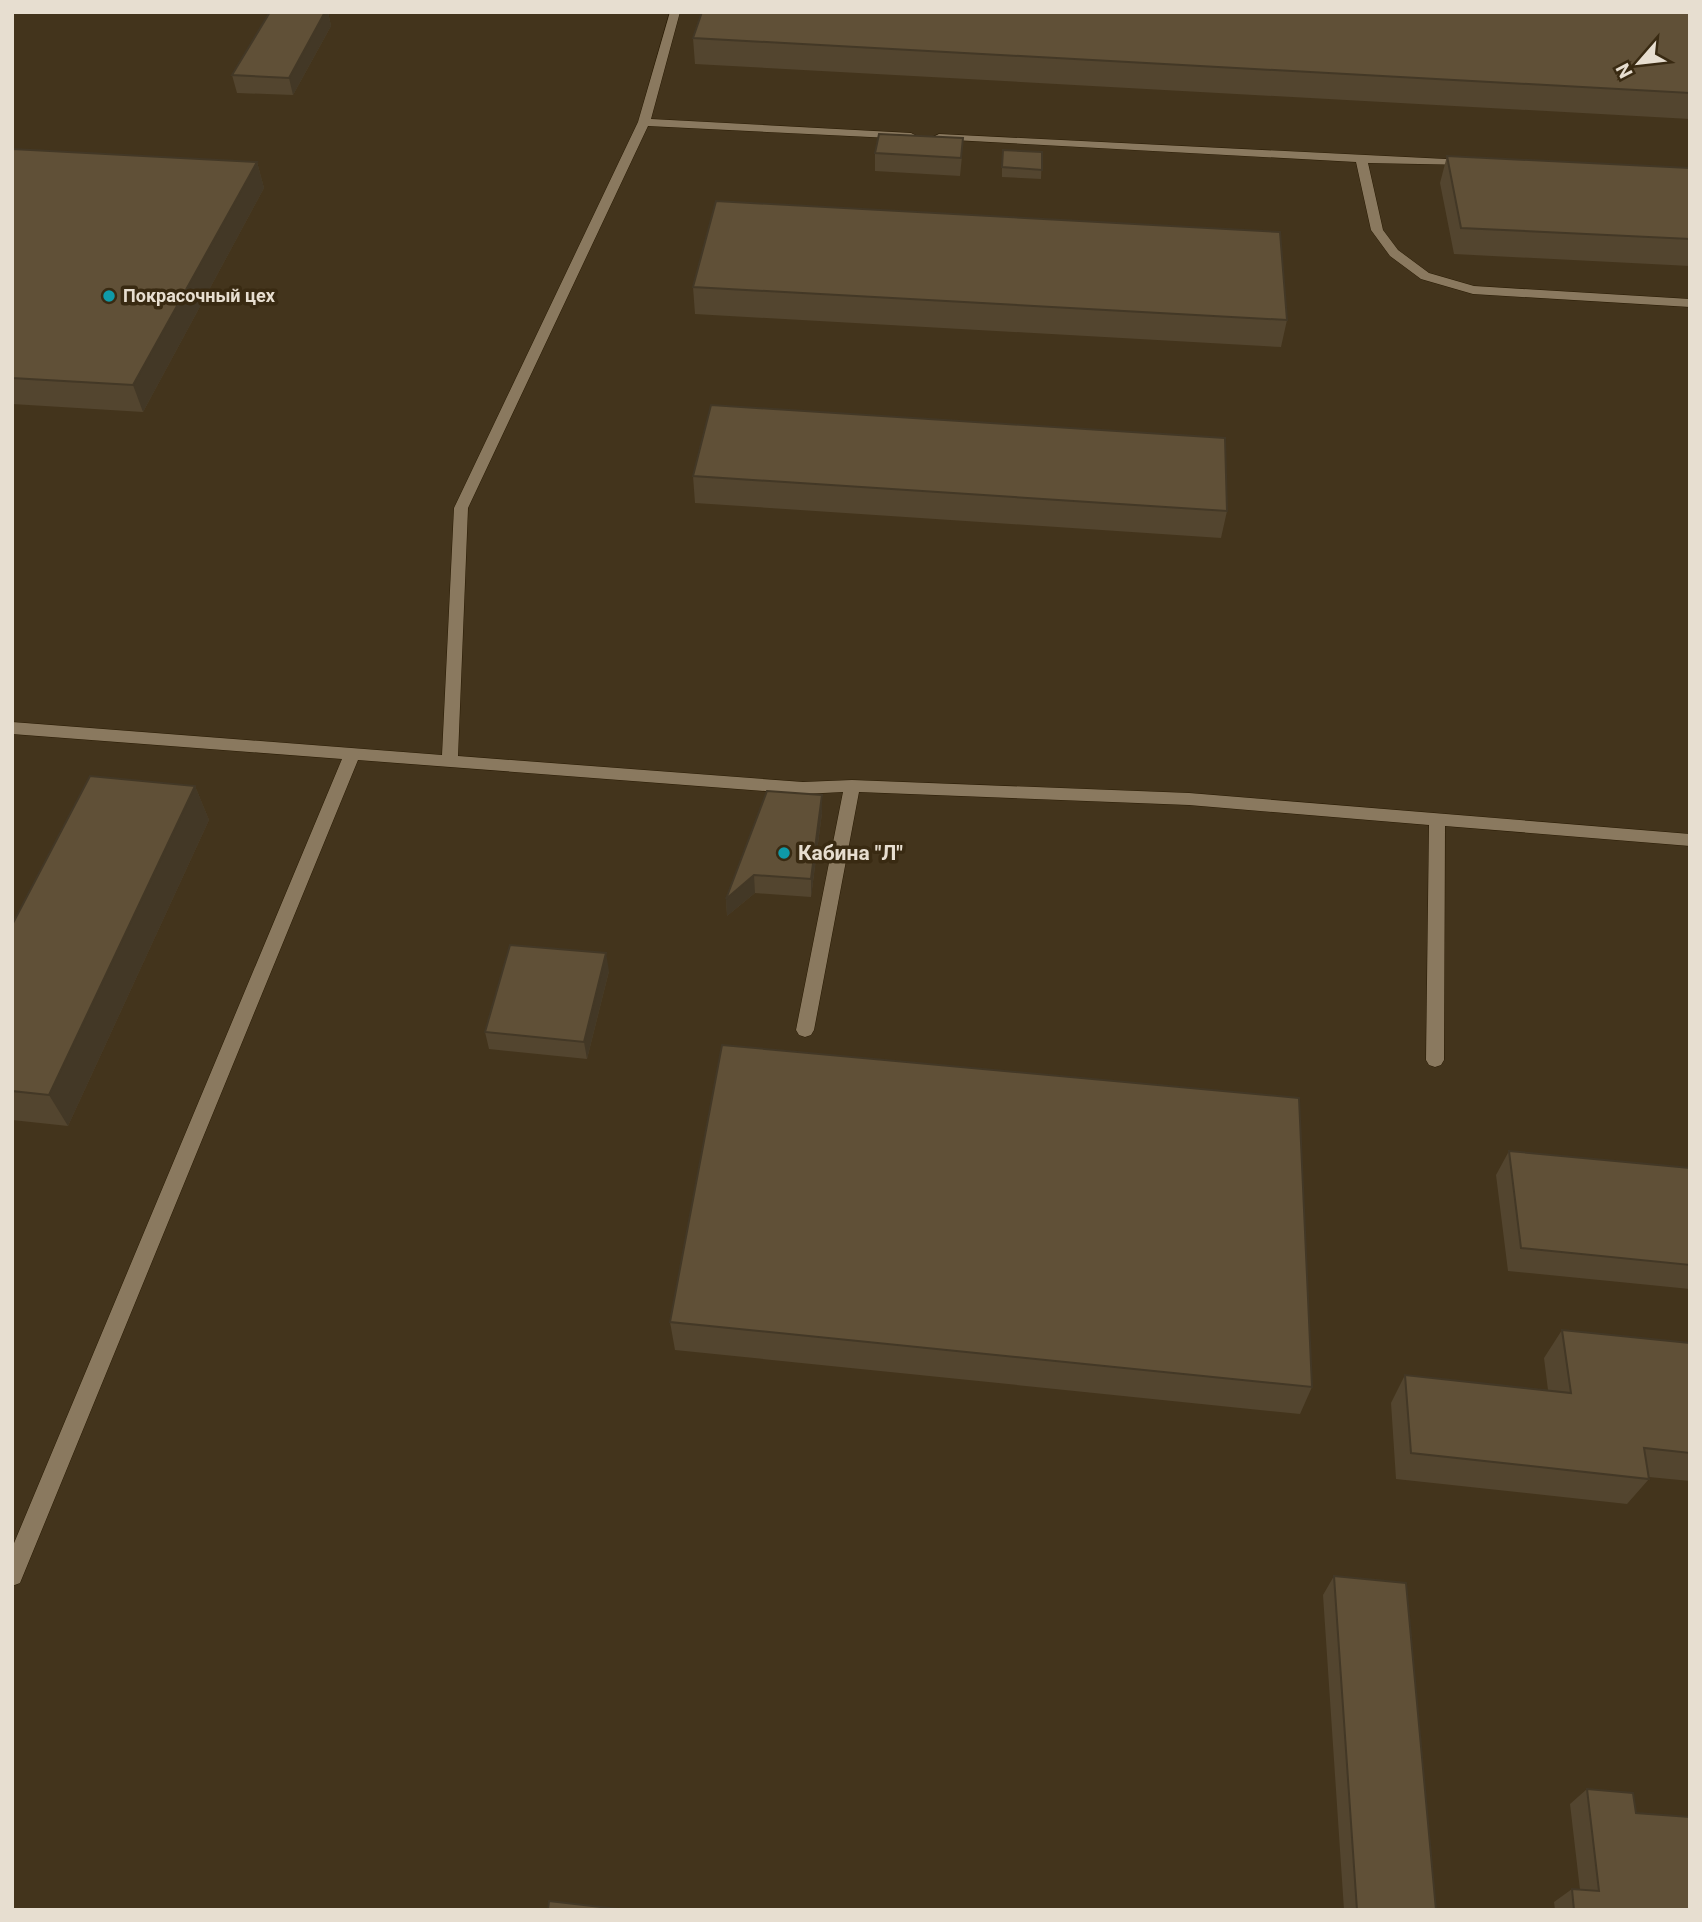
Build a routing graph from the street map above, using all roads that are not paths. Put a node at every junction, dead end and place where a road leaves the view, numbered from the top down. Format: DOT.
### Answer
graph roads {
  1 [pos="675,12"];
  2 [pos="644,122"];
  3 [pos="1361,159"];
  4 [pos="1476,163"];
  5 [pos="1690,303"];
  6 [pos="12,728"];
  7 [pos="353,752"];
  8 [pos="450,760"];
  9 [pos="852,786"];
  10 [pos="1437,819"];
  11 [pos="1690,840"];
  12 [pos="805,1030"];
  13 [pos="1435,1060"];
  14 [pos="12,1575"];
  1 -- 2 [label="lane"];
  2 -- 3 [label="lane"];
  2 -- 8 [label="lane"];
  3 -- 4 [label="lane"];
  3 -- 5 [label="lane"];
  6 -- 7 [label="lane"];
  7 -- 8 [label="lane"];
  7 -- 14 [label="lane"];
  8 -- 9 [label="lane"];
  9 -- 10 [label="lane"];
  9 -- 12 [label="lane"];
  10 -- 11 [label="lane"];
  10 -- 13 [label="lane"];
}
